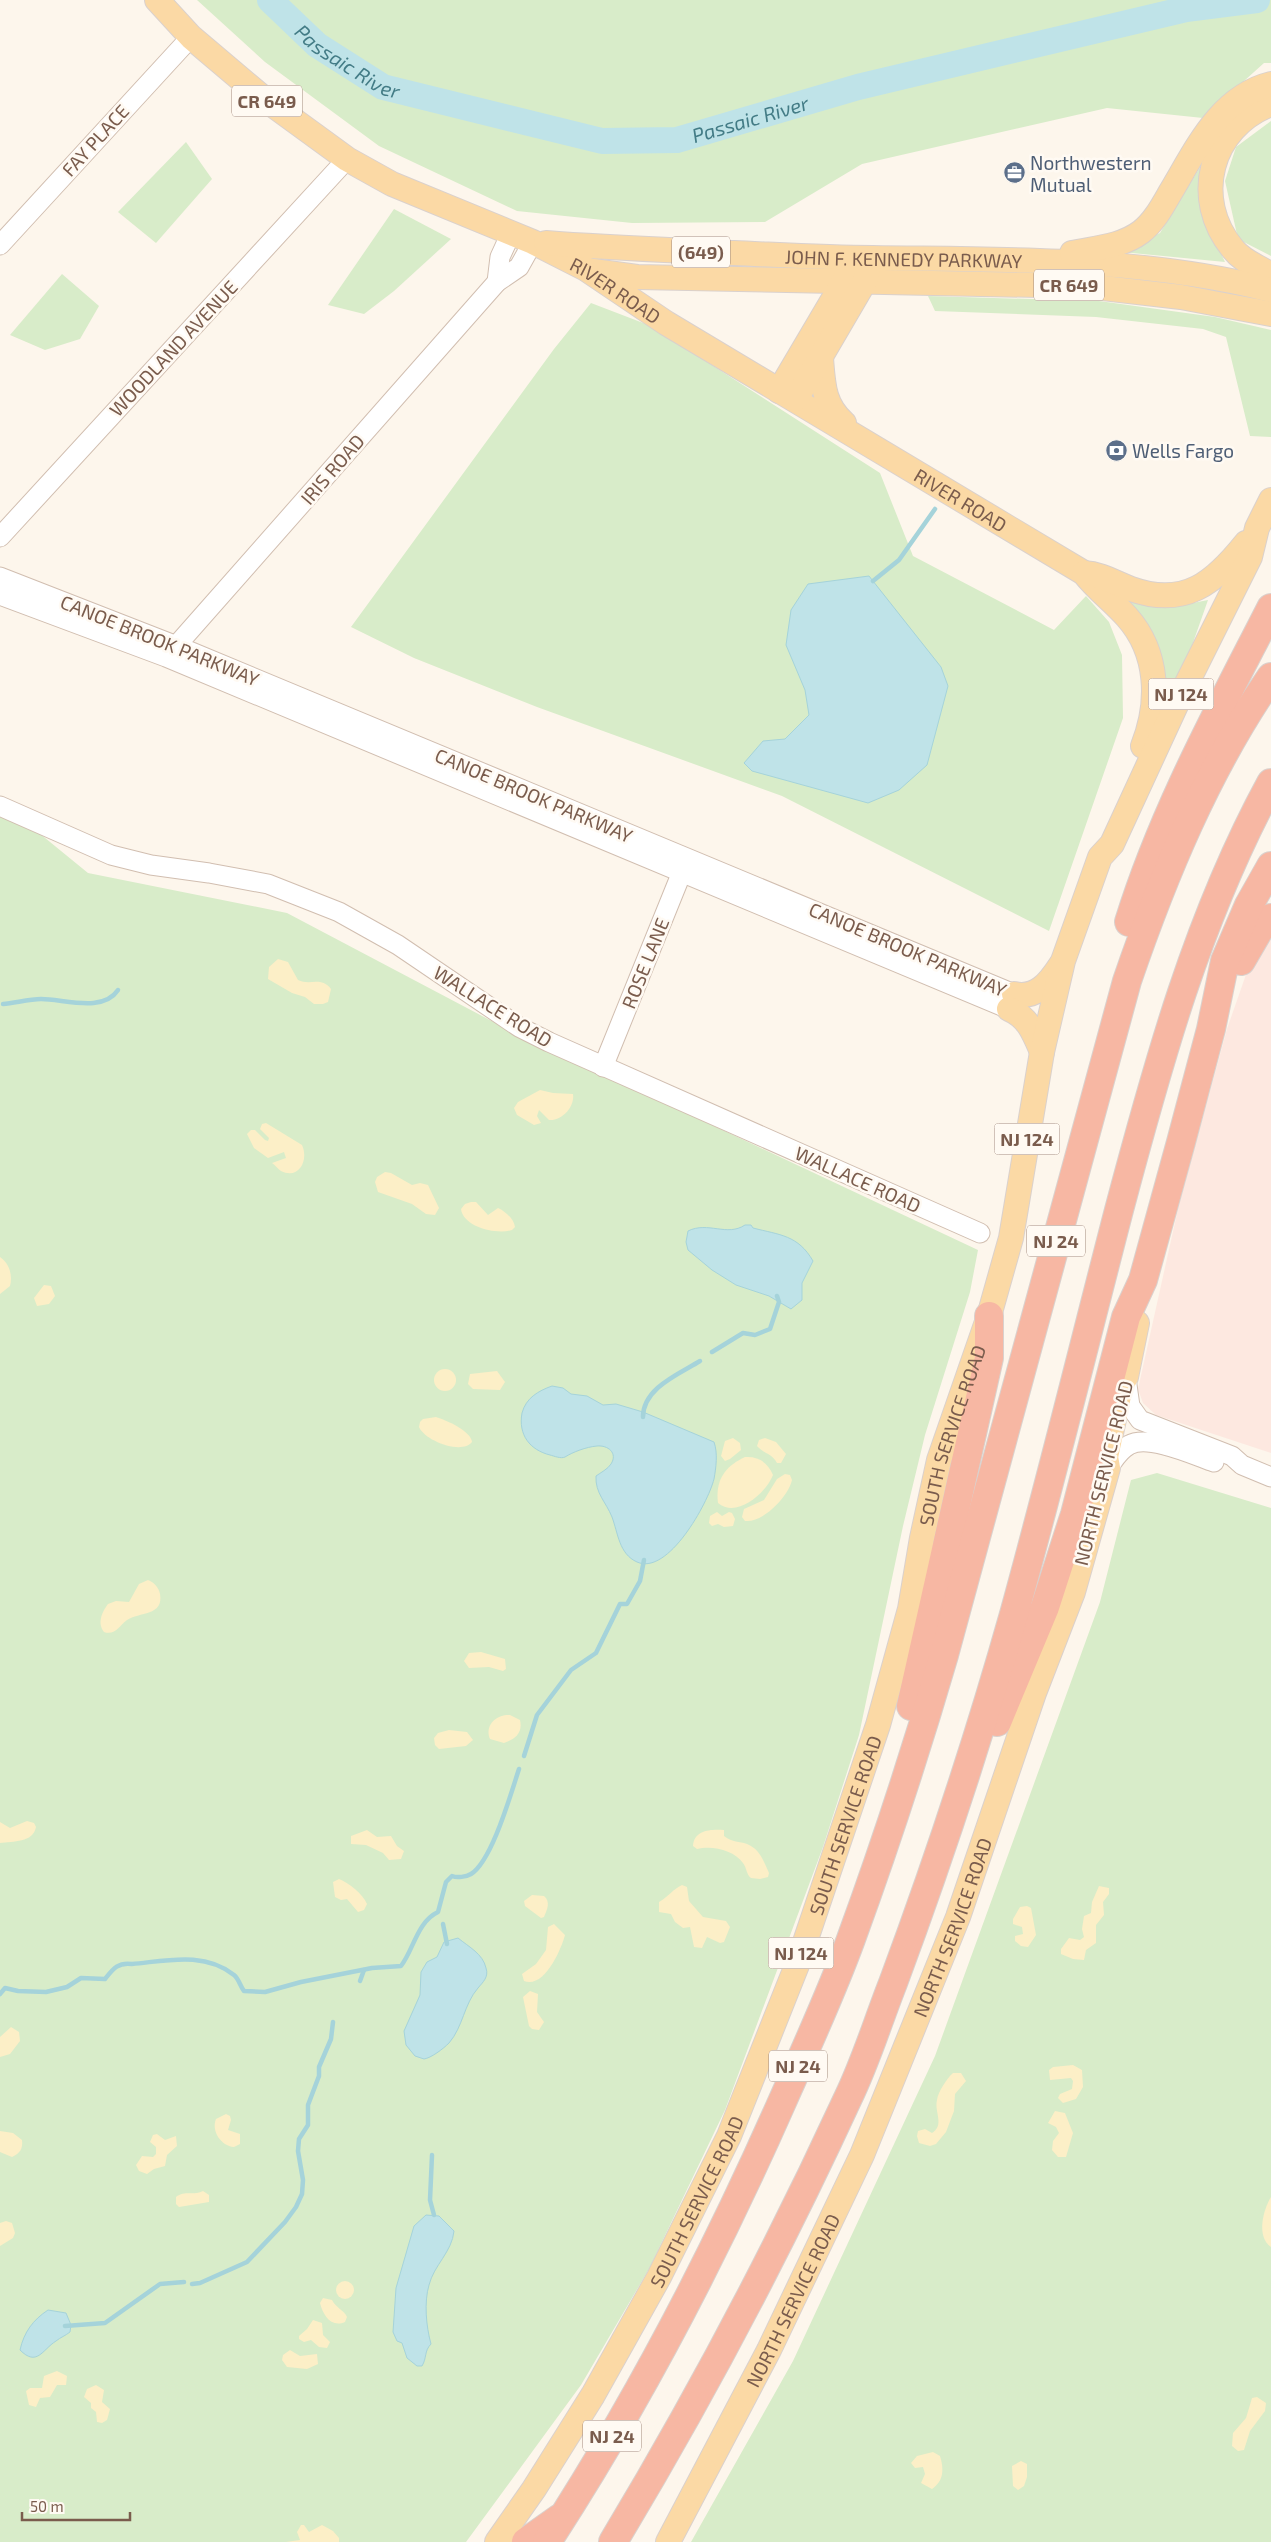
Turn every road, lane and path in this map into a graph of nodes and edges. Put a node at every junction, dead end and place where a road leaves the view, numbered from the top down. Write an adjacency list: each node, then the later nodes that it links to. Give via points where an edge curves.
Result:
1 (157, 0): 2 (main road, RIVER ROAD / CR 649)
2 (191, 36): 5 (main road, RIVER ROAD / CR 649, via 262,97); 7 (street, FAY PLACE)
3 (1271, 84): 9 (main road, via 1247,93 1220,114 1161,209 1140,232 1125,242)
4 (1271, 104): 11 (main road, via 1252,113 1234,128 1221,147 1209,185 1216,221 1226,241 1249,263)
5 (347, 159): 6 (main road, RIVER ROAD / CR 649, via 392,184); 20 (street, WOODLAND AVENUE)
6 (522, 238): 8 (main road, JOHN F. KENNEDY PARKWAY / (649), via 596,247); 10 (main road, RIVER ROAD / (649)); 25 (street, IRIS ROAD, via 500,257 497,282)
7 (0, 245)
8 (870, 258): 9 (main road, JOHN F. KENNEDY PARKWAY / CR 649); 12 (main road)
9 (1043, 260): 13 (main road, JOHN F. KENNEDY PARKWAY / CR 649, via 1145,267)
10 (586, 270): 12 (main road, JOHN F. KENNEDY PARKWAY / (649), via 637,277); 16 (main road, RIVER ROAD / (649), via 666,323)
11 (1271, 275)
12 (854, 281): 14 (main road, JOHN F. KENNEDY PARKWAY / CR 649, via 1086,286 1181,297); 15 (main road); 16 (main road)
13 (1271, 290)
14 (1271, 314)
15 (821, 358): 16 (main road); 17 (main road, via 823,386 831,408)
16 (788, 395): 17 (main road, RIVER ROAD / (649))
17 (866, 442): 21 (main road, RIVER ROAD)
18 (1271, 500): 19 (main road, NJ 124)
19 (1257, 528): 21 (main road, RIVER ROAD, via 1217,576 1179,595 1157,596 1097,574); 30 (main road, NJ 124, via 1250,557 1176,703 1112,844)
20 (0, 537)
21 (1084, 573): 30 (main road, RIVER ROAD, via 1138,630 1146,645 1154,675 1151,722 1102,840)
22 (0, 578): 25 (street, CANOE BROOK PARKWAY)
23 (0, 595): 25 (street, CANOE BROOK PARKWAY)
24 (1271, 608): 40 (highway, via 1178,792 1131,913 1112,974)
25 (172, 651): 32 (street, CANOE BROOK PARKWAY)
26 (1271, 677): 40 (highway, NJ 24, via 1190,821 1157,897 1114,1027)
27 (1271, 782): 31 (highway, NJ 24)
28 (0, 806): 39 (street, WALLACE ROAD, via 111,855 151,865 268,884 339,912 398,944 520,1027)
29 (1271, 815): 31 (highway)
30 (1100, 857): 35 (main road, NJ 124)
31 (1230, 865): 48 (highway, NJ 24, via 1200,938 1172,1020 1015,1610)
32 (684, 866): 36 (street, CANOE BROOK PARKWAY); 39 (street, ROSE LANE)
33 (1271, 866): 37 (highway, via 1249,905 1225,961)
34 (1271, 918): 37 (highway, via 1245,952)
35 (1063, 961): 36 (main road, via 1049,983); 38 (main road, NJ 124)
36 (1012, 1001): 38 (main road)
37 (1211, 1029): 42 (highway)
38 (1042, 1052): 43 (main road, NJ 124, via 1011,1238)
39 (603, 1067): 41 (street, WALLACE ROAD)
40 (1073, 1178): 49 (highway, NJ 24, via 944,1655)
41 (980, 1233)
42 (1143, 1280): 44 (main road, NORTH SERVICE ROAD); 48 (highway, via 1126,1317 1075,1514 1046,1607 1007,1700)
43 (989, 1316): 49 (highway, via 989,1358 896,1762); 52 (main road, SOUTH SERVICE ROAD / NJ 124, via 939,1460 910,1609 878,1725 799,1960 729,2136 659,2277 593,2395 534,2489)
44 (1126, 1377): 45 (street, via 1130,1406 1140,1420 1232,1456); 46 (main road, NORTH SERVICE ROAD, via 1120,1386 1106,1457)
45 (1242, 1465): 46 (street, via 1227,1466 1166,1446 1139,1441 1119,1452); 47 (street)
46 (1108, 1468): 57 (main road, NORTH SERVICE ROAD, via 1073,1592 1034,1693 958,1917 862,2155 769,2350)
47 (1271, 1477)
48 (954, 1806): 50 (highway, NJ 24, via 916,1923 850,2094)
49 (890, 1824): 51 (highway, NJ 24, via 850,1940 756,2160 691,2294)
50 (757, 2283): 55 (highway, NJ 24); 56 (highway, via 660,2494)
51 (565, 2515): 53 (highway); 54 (highway, NJ 24)
52 (496, 2542)
53 (526, 2542)
54 (548, 2542)
55 (613, 2542)
56 (634, 2542)
57 (668, 2542)

